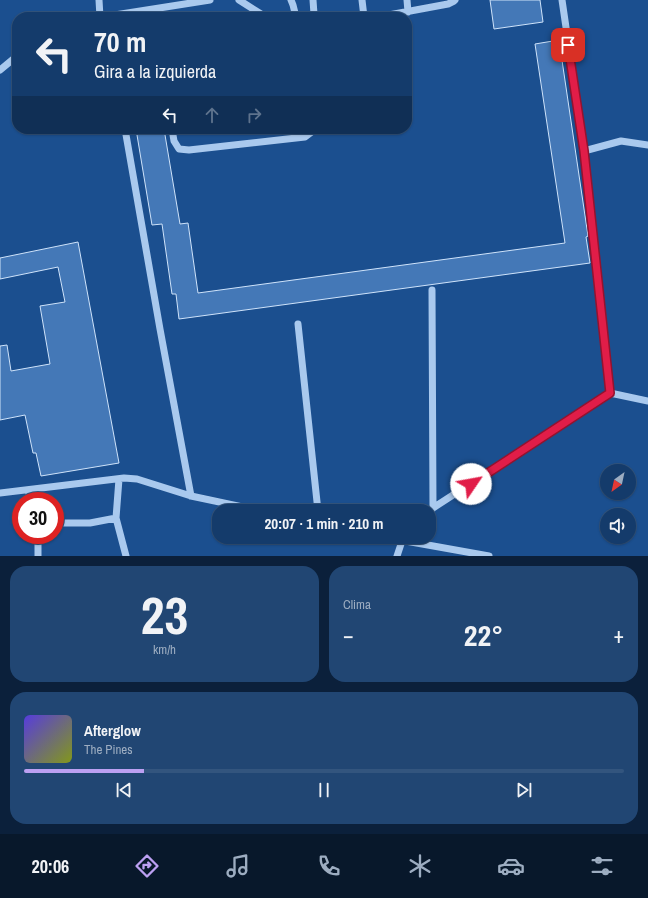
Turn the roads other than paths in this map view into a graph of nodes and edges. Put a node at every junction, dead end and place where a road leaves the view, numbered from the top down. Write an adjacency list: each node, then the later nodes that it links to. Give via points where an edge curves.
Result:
1 (99, 0): 10 (street)
2 (210, 0): 11 (street)
3 (239, 0): 12 (street)
4 (291, 0): 13 (street)
5 (313, 0): 14 (street)
6 (362, 0): 15 (street)
7 (407, 0): 16 (street)
8 (455, 0): 16 (street, via 448,4)
9 (562, 0): 24 (street)
10 (100, 12)
11 (133, 12)
12 (258, 12)
13 (295, 12)
14 (314, 12)
15 (363, 12)
16 (408, 12)
17 (0, 59): 19 (street)
18 (12, 60): 19 (street)
19 (3, 67)
20 (125, 134): 32 (street)
21 (173, 134): 22 (street, via 179,149 189,150 305,137)
22 (310, 134)
23 (648, 145): 24 (street, via 621,141)
24 (584, 151): 27 (street)
25 (432, 290): 35 (street)
26 (298, 324): 34 (street)
27 (610, 393): 28 (street); 36 (street)
28 (648, 401)
29 (119, 479): 30 (street); 32 (street, via 137,479); 37 (street)
30 (29, 490): 31 (street)
31 (0, 493)
32 (191, 496): 33 (street)
33 (229, 504)
34 (317, 504)
35 (431, 504)
36 (436, 508)
37 (116, 518): 38 (street, via 90,523); 43 (street)
38 (64, 523)
39 (38, 544): 42 (street)
40 (402, 544): 44 (street)
41 (429, 544): 45 (street)
42 (38, 556)
43 (126, 556)
44 (397, 556)
45 (489, 556)

